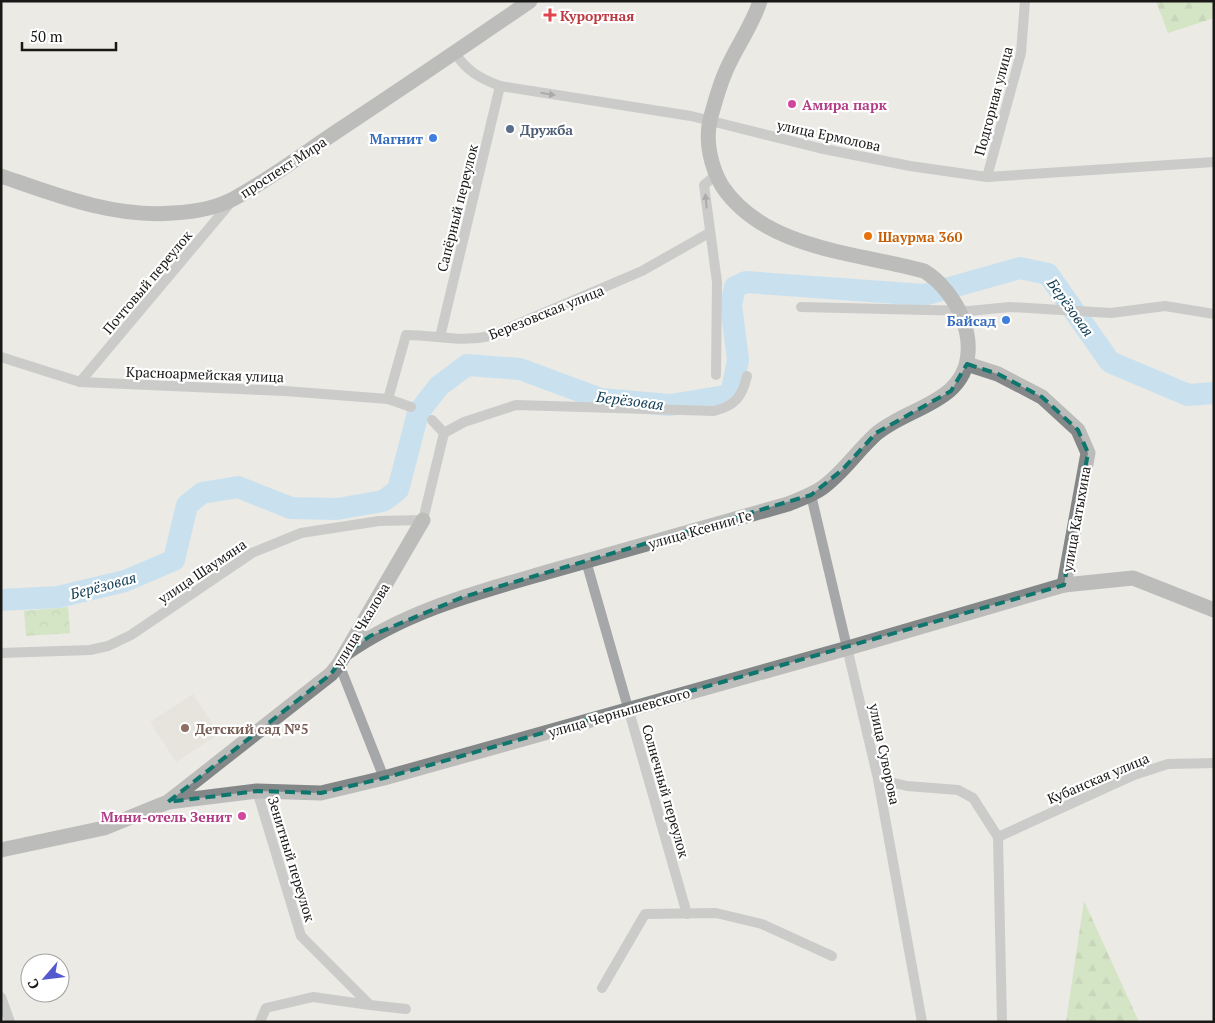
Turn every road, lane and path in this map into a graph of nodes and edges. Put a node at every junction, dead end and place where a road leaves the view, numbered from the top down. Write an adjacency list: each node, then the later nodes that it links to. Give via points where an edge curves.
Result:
1 (530, 1): 4 (street, проспект Мира)
2 (760, 1): 6 (street, via 725,73)
3 (1025, 1): 10 (street, Подгорная улица, via 1021,53)
4 (455, 53): 5 (street, улица Ермолова, via 476,77); 11 (street, проспект Мира)
5 (500, 86): 6 (street, улица Ермолова, one-way to 6, via 691,116); 16 (street, Сапёрный переулок)
6 (710, 122): 8 (street, via 710,156); 10 (street, улица Ермолова, via 819,148)
7 (1214, 162): 10 (street, улица Ермолова)
8 (716, 175): 12 (street, one-way to 8, via 704,185); 14 (street, via 750,217 773,230 811,244 924,271 937,279)
9 (1, 176): 11 (street, проспект Мира, via 74,200 150,214 194,211)
10 (987, 177)
11 (234, 199): 21 (street, Почтовый переулок)
12 (709, 233): 16 (street, Березовская улица, via 642,271 516,327 469,341); 19 (street, via 717,282)
13 (801, 307): 14 (street)
14 (957, 307): 15 (street, via 1110,313 1165,306); 18 (street, улица Ксении Ге, via 969,345)
15 (1214, 314)
16 (440, 336): 22 (street, Березовская улица, via 406,336)
17 (1, 357): 21 (street, Красноармейская улица)
18 (967, 364): 26 (street, улица Ксении Ге, via 951,391 876,434 842,470); 29 (street, улица Катыхина, via 998,374 1042,396 1078,430 1088,453)
19 (716, 375)
20 (747, 376): 25 (street, via 737,401 714,411 516,404 464,422)
21 (80, 382): 22 (street, Красноармейская улица)
22 (388, 399): 23 (street, Красноармейская улица)
23 (411, 407)
24 (432, 420): 25 (street)
25 (444, 433): 27 (street, улица Чкалова)
26 (811, 495): 28 (street, улица Ксении Ге); 31 (street, улица Суворова)
27 (423, 520): 32 (street, улица Шаумяна, via 379,521 301,533 252,553 131,636 108,646 90,650); 33 (street, улица Чкалова)
28 (586, 561): 33 (street, улица Ксении Ге, via 454,599 415,614 370,636); 34 (street, Солнечный переулок)
29 (1064, 585): 30 (street, улица Катыхина, via 1133,578); 31 (street, улица Чернышевского)
30 (1214, 610)
31 (848, 648): 34 (street, улица Чернышевского); 37 (street, улица Суворова)
32 (1, 653)
33 (342, 659): 36 (street); 39 (street, улица Чкалова, via 331,674)
34 (628, 710): 36 (street, улица Чернышевского); 42 (street, Солнечный переулок)
35 (1214, 763): 40 (street, Кубанская улица, via 1168,764 1134,775)
36 (384, 778): 38 (street, улица Чернышевского, via 322,793)
37 (878, 779): 40 (street, via 907,786 958,790 974,798); 50 (street, улица Суворова)
38 (257, 791): 39 (street, улица Чернышевского); 46 (street, Зенитный переулок, via 301,936)
39 (168, 802): 41 (street, улица Чкалова, via 104,828)
40 (998, 837): 51 (street)
41 (1, 850)
42 (687, 914): 43 (street, via 716,913 762,924); 44 (street, via 645,914)
43 (832, 956)
44 (602, 988)
45 (1, 997): 48 (street)
46 (370, 1005): 47 (street); 49 (street, via 313,997 266,1008)
47 (406, 1009)
48 (10, 1022)
49 (260, 1022)
50 (922, 1022)
51 (1002, 1022)

